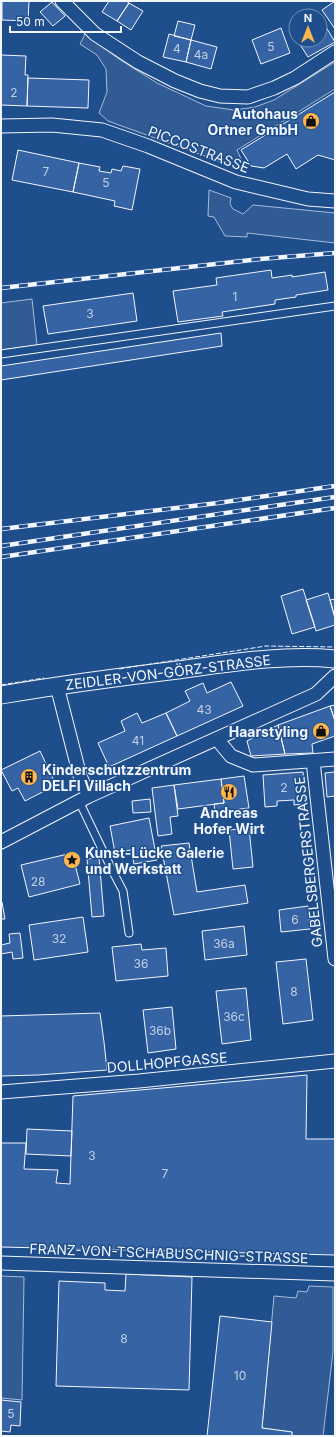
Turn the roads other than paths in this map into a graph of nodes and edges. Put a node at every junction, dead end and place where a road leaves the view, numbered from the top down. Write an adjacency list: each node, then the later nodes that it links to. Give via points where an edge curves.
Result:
1 (62, 1): 2 (street, via 94,34 138,62 175,81 220,96 248,97 274,88 295,78)
2 (335, 52)
3 (1, 126): 4 (street, PICCOSTRASSE, via 52,125 102,130 236,182 308,199)
4 (335, 201)
5 (335, 306): 6 (lane)
6 (1, 354)
7 (335, 659): 9 (street, ZEIDLER-VON-GÖRZ-STRASSE, via 264,658)
8 (335, 676): 11 (street, via 316,694)
9 (57, 686): 10 (street, ZEIDLER-VON-GÖRZ-STRASSE); 14 (street)
10 (1, 695)
11 (217, 739): 13 (street, via 231,756 253,765); 14 (street)
12 (335, 760): 13 (street)
13 (313, 761): 17 (street, GABELSBERGERSTRASSE)
14 (84, 799): 15 (street); 16 (lane, via 123,891)
15 (1, 842)
16 (129, 933)
17 (335, 959)
18 (335, 1061): 19 (street, DOLLHOPFGASSE)
19 (1, 1092)
20 (1, 1263): 21 (street, FRANZ-VON-TSCHABUSCHNIG-STRASSE)
21 (335, 1274)

